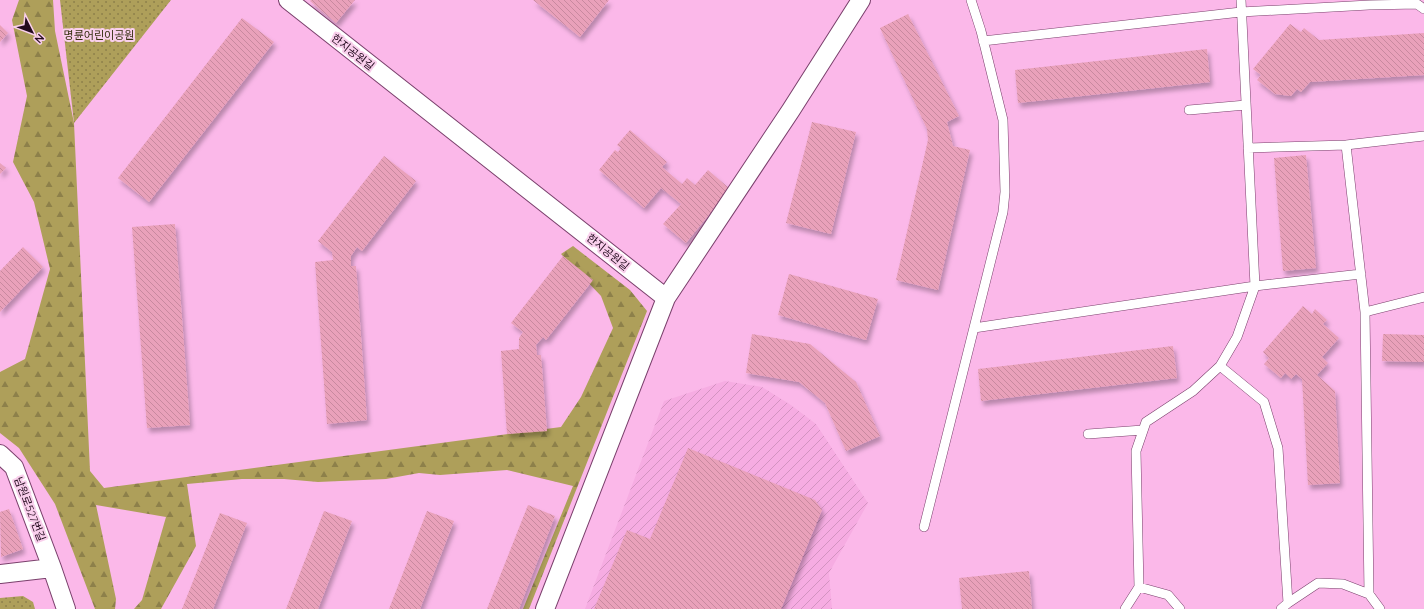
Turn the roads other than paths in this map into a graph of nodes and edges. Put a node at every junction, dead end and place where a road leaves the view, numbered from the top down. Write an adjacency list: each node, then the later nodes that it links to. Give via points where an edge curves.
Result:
1 (288, 0): 16 (street, 한지공원길)
2 (861, 0): 16 (street, via 792,110)
3 (971, 0): 7 (lane)
4 (1241, 0): 6 (lane)
5 (1424, 9): 6 (lane, via 1416,4)
6 (1242, 12): 7 (lane); 8 (lane)
7 (983, 41): 18 (lane, via 1003,120 1005,192 1003,212)
8 (1246, 105): 9 (lane); 12 (lane)
9 (1189, 110)
10 (1424, 136): 11 (lane)
11 (1346, 145): 12 (lane); 13 (lane)
12 (1248, 148): 14 (lane)
13 (1361, 274): 14 (lane); 17 (lane)
14 (1255, 286): 18 (lane); 19 (lane, via 1237,337)
15 (1424, 297): 17 (lane)
16 (666, 298): 30 (street)
17 (1365, 312): 27 (lane)
18 (974, 328): 23 (lane)
19 (1220, 366): 20 (lane, via 1193,391 1146,422); 28 (lane, via 1264,402 1278,448)
20 (1143, 430): 21 (lane); 26 (lane, via 1136,451)
21 (1088, 434)
22 (0, 454): 24 (street, 남원로527번길, via 14,467)
23 (924, 527)
24 (52, 568): 25 (street); 29 (street, 남원로527번길)
25 (0, 574)
26 (1140, 587): 31 (lane); 32 (lane, via 1168,595)
27 (1369, 594): 28 (lane, via 1343,584 1318,583); 34 (lane)
28 (1288, 603): 33 (lane)
29 (66, 609)
30 (545, 609)
31 (1125, 609)
32 (1180, 609)
33 (1281, 609)
34 (1380, 609)

